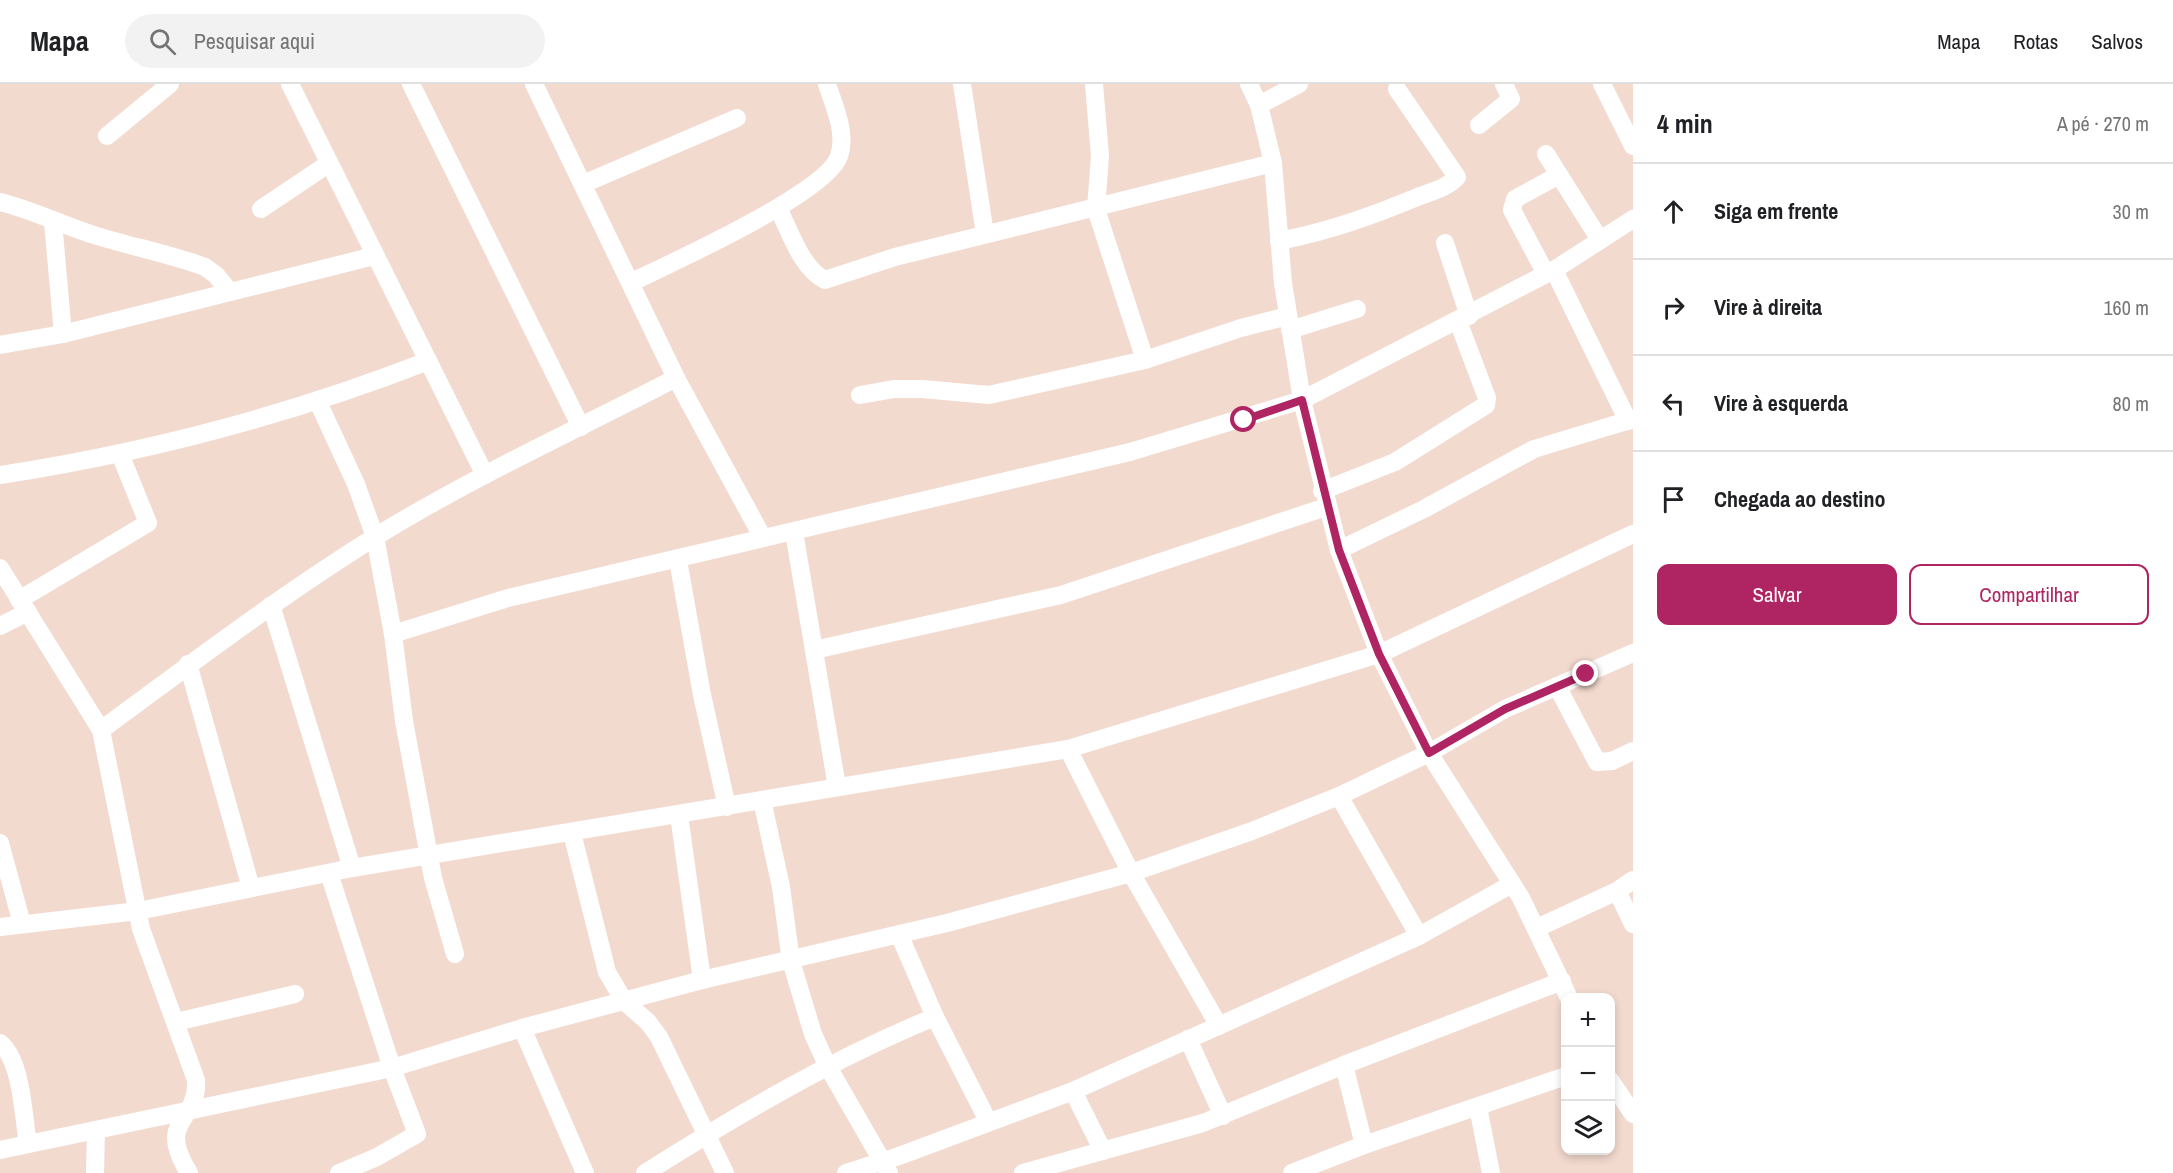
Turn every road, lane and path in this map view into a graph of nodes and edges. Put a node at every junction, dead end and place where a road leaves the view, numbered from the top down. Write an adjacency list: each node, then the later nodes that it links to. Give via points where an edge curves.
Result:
1 (170, 84): 16 (street)
2 (290, 84): 20 (street)
3 (411, 84): 49 (street)
4 (534, 84): 22 (street)
5 (827, 84): 24 (street, via 839,122 842,144 838,158 829,170)
6 (962, 84): 29 (street)
7 (1094, 84): 26 (street, via 1100,156)
8 (1249, 84): 13 (street)
9 (1299, 84): 13 (street)
10 (1504, 84): 15 (street, via 1511,99)
11 (1602, 84): 17 (street)
12 (1397, 89): 31 (street, via 1457,177 1442,188 1370,218)
13 (1259, 105): 19 (street)
14 (737, 118): 22 (street)
15 (1479, 124)
16 (107, 136)
17 (1633, 146)
18 (1546, 154): 21 (street)
19 (1273, 163): 26 (street); 31 (street)
20 (328, 164): 25 (street); 33 (street)
21 (1559, 175): 30 (street); 34 (street, via 1512,204)
22 (583, 184): 35 (street)
23 (0, 202): 28 (street, via 25,208)
24 (778, 208): 29 (street, via 814,275 825,280); 35 (street)
25 (261, 209)
26 (1096, 209): 29 (street); 42 (street)
27 (1633, 219): 30 (street)
28 (53, 222): 36 (street, via 205,267); 40 (street)
29 (985, 234)
30 (1600, 240): 34 (street)
31 (1279, 241): 39 (street)
32 (1445, 243): 38 (street)
33 (374, 256): 36 (street); 43 (street)
34 (1550, 272): 38 (street); 48 (street)
35 (632, 282): 44 (street)
36 (230, 292): 40 (street)
37 (1357, 309): 39 (street)
38 (1463, 318): 46 (street); 53 (street, via 1486,405 1395,462)
39 (1289, 323): 42 (street, via 1241,328); 46 (street)
40 (63, 334): 41 (street)
41 (0, 345)
42 (1145, 360): 45 (street, via 989,395 922,389)
43 (428, 361): 47 (street); 52 (street)
44 (676, 378): 49 (street); 57 (street)
45 (860, 395)
46 (1302, 400): 53 (street); 54 (street, via 1130,452)
47 (318, 402): 50 (street, via 225,430); 56 (street, via 356,484)
48 (1631, 420): 58 (street, via 1534,449)
49 (581, 427): 52 (street)
50 (120, 454): 51 (street); 62 (street, via 148,523)
51 (0, 475)
52 (485, 475): 56 (street)
53 (1324, 499): 58 (street); 65 (street, via 1061,594)
54 (794, 532): 57 (street); 65 (street)
55 (1633, 534): 67 (street)
56 (375, 537): 61 (street); 64 (street)
57 (763, 538): 59 (street)
58 (1339, 550): 67 (street)
59 (678, 560): 64 (street, via 508,598); 77 (street)
60 (0, 568): 62 (street)
61 (272, 605): 68 (street); 82 (street)
62 (24, 606): 63 (street); 70 (street)
63 (0, 626)
64 (393, 634): 81 (street, via 404,721)
65 (814, 650): 74 (street)
66 (1633, 653): 69 (street)
67 (1379, 654): 71 (street); 73 (street)
68 (188, 664): 70 (street); 87 (street)
69 (1557, 686): 72 (street, via 1597,762 1612,762); 73 (street, via 1505,709)
70 (101, 730): 89 (street)
71 (1068, 749): 74 (street); 84 (street)
72 (1633, 751)
73 (1429, 753): 75 (street); 86 (street)
74 (837, 787): 76 (street)
75 (1339, 796): 84 (street); 95 (street)
76 (762, 800): 77 (street); 97 (street, via 781,886)
77 (727, 807): 78 (street)
78 (679, 815): 79 (street); 98 (street)
79 (572, 833): 81 (street); 101 (street, via 607,972)
80 (0, 843): 90 (street)
81 (430, 855): 82 (street); 96 (street)
82 (352, 868): 83 (street)
83 (329, 873): 87 (street); 110 (street)
84 (1131, 873): 94 (street); 104 (street)
85 (1633, 880): 88 (street)
86 (1512, 884): 93 (street); 95 (street)
87 (251, 888): 89 (street)
88 (1617, 891): 91 (street); 93 (street)
89 (138, 911): 90 (street); 103 (street)
90 (22, 924): 92 (street)
91 (1633, 924)
92 (0, 927)
93 (1537, 928): 99 (street)
94 (899, 934): 97 (street); 102 (street)
95 (1419, 936): 104 (street)
96 (455, 954)
97 (791, 961): 98 (street); 108 (street, via 813,1034)
98 (702, 980): 101 (street)
99 (1566, 989): 109 (street)
100 (295, 994): 103 (street)
101 (624, 1001): 105 (street); 120 (street, via 654,1029)
102 (935, 1017): 108 (street); 118 (street)
103 (176, 1022): 115 (street, via 196,1080)
104 (1219, 1026): 106 (street)
105 (522, 1028): 110 (street); 129 (street)
106 (1188, 1039): 113 (street); 117 (street)
107 (0, 1043): 121 (street, via 9,1051 16,1068)
108 (827, 1065): 120 (street); 125 (street)
109 (1344, 1065): 117 (street); 122 (street)
110 (392, 1068): 115 (street); 128 (street, via 416,1136)
111 (1561, 1078): 114 (street)
112 (1615, 1086): 116 (street)
113 (1072, 1091): 118 (street); 124 (street)
114 (1478, 1107): 122 (street); 135 (street)
115 (188, 1110): 119 (street); 127 (street, via 177,1127 176,1143)
116 (1633, 1114)
117 (1223, 1116): 124 (street)
118 (988, 1121): 125 (street, via 899,1156)
119 (96, 1131): 121 (street); 126 (street)
120 (706, 1135): 130 (street); 131 (street)
121 (28, 1144): 123 (street)
122 (1364, 1145): 134 (street)
123 (0, 1150)
124 (1103, 1151): 133 (street)
125 (885, 1167): 132 (street)
126 (95, 1173)
127 (189, 1173)
128 (339, 1173)
129 (585, 1173)
130 (645, 1173)
131 (725, 1173)
132 (846, 1173)
133 (1023, 1173)
134 (1292, 1173)
135 (1491, 1173)

